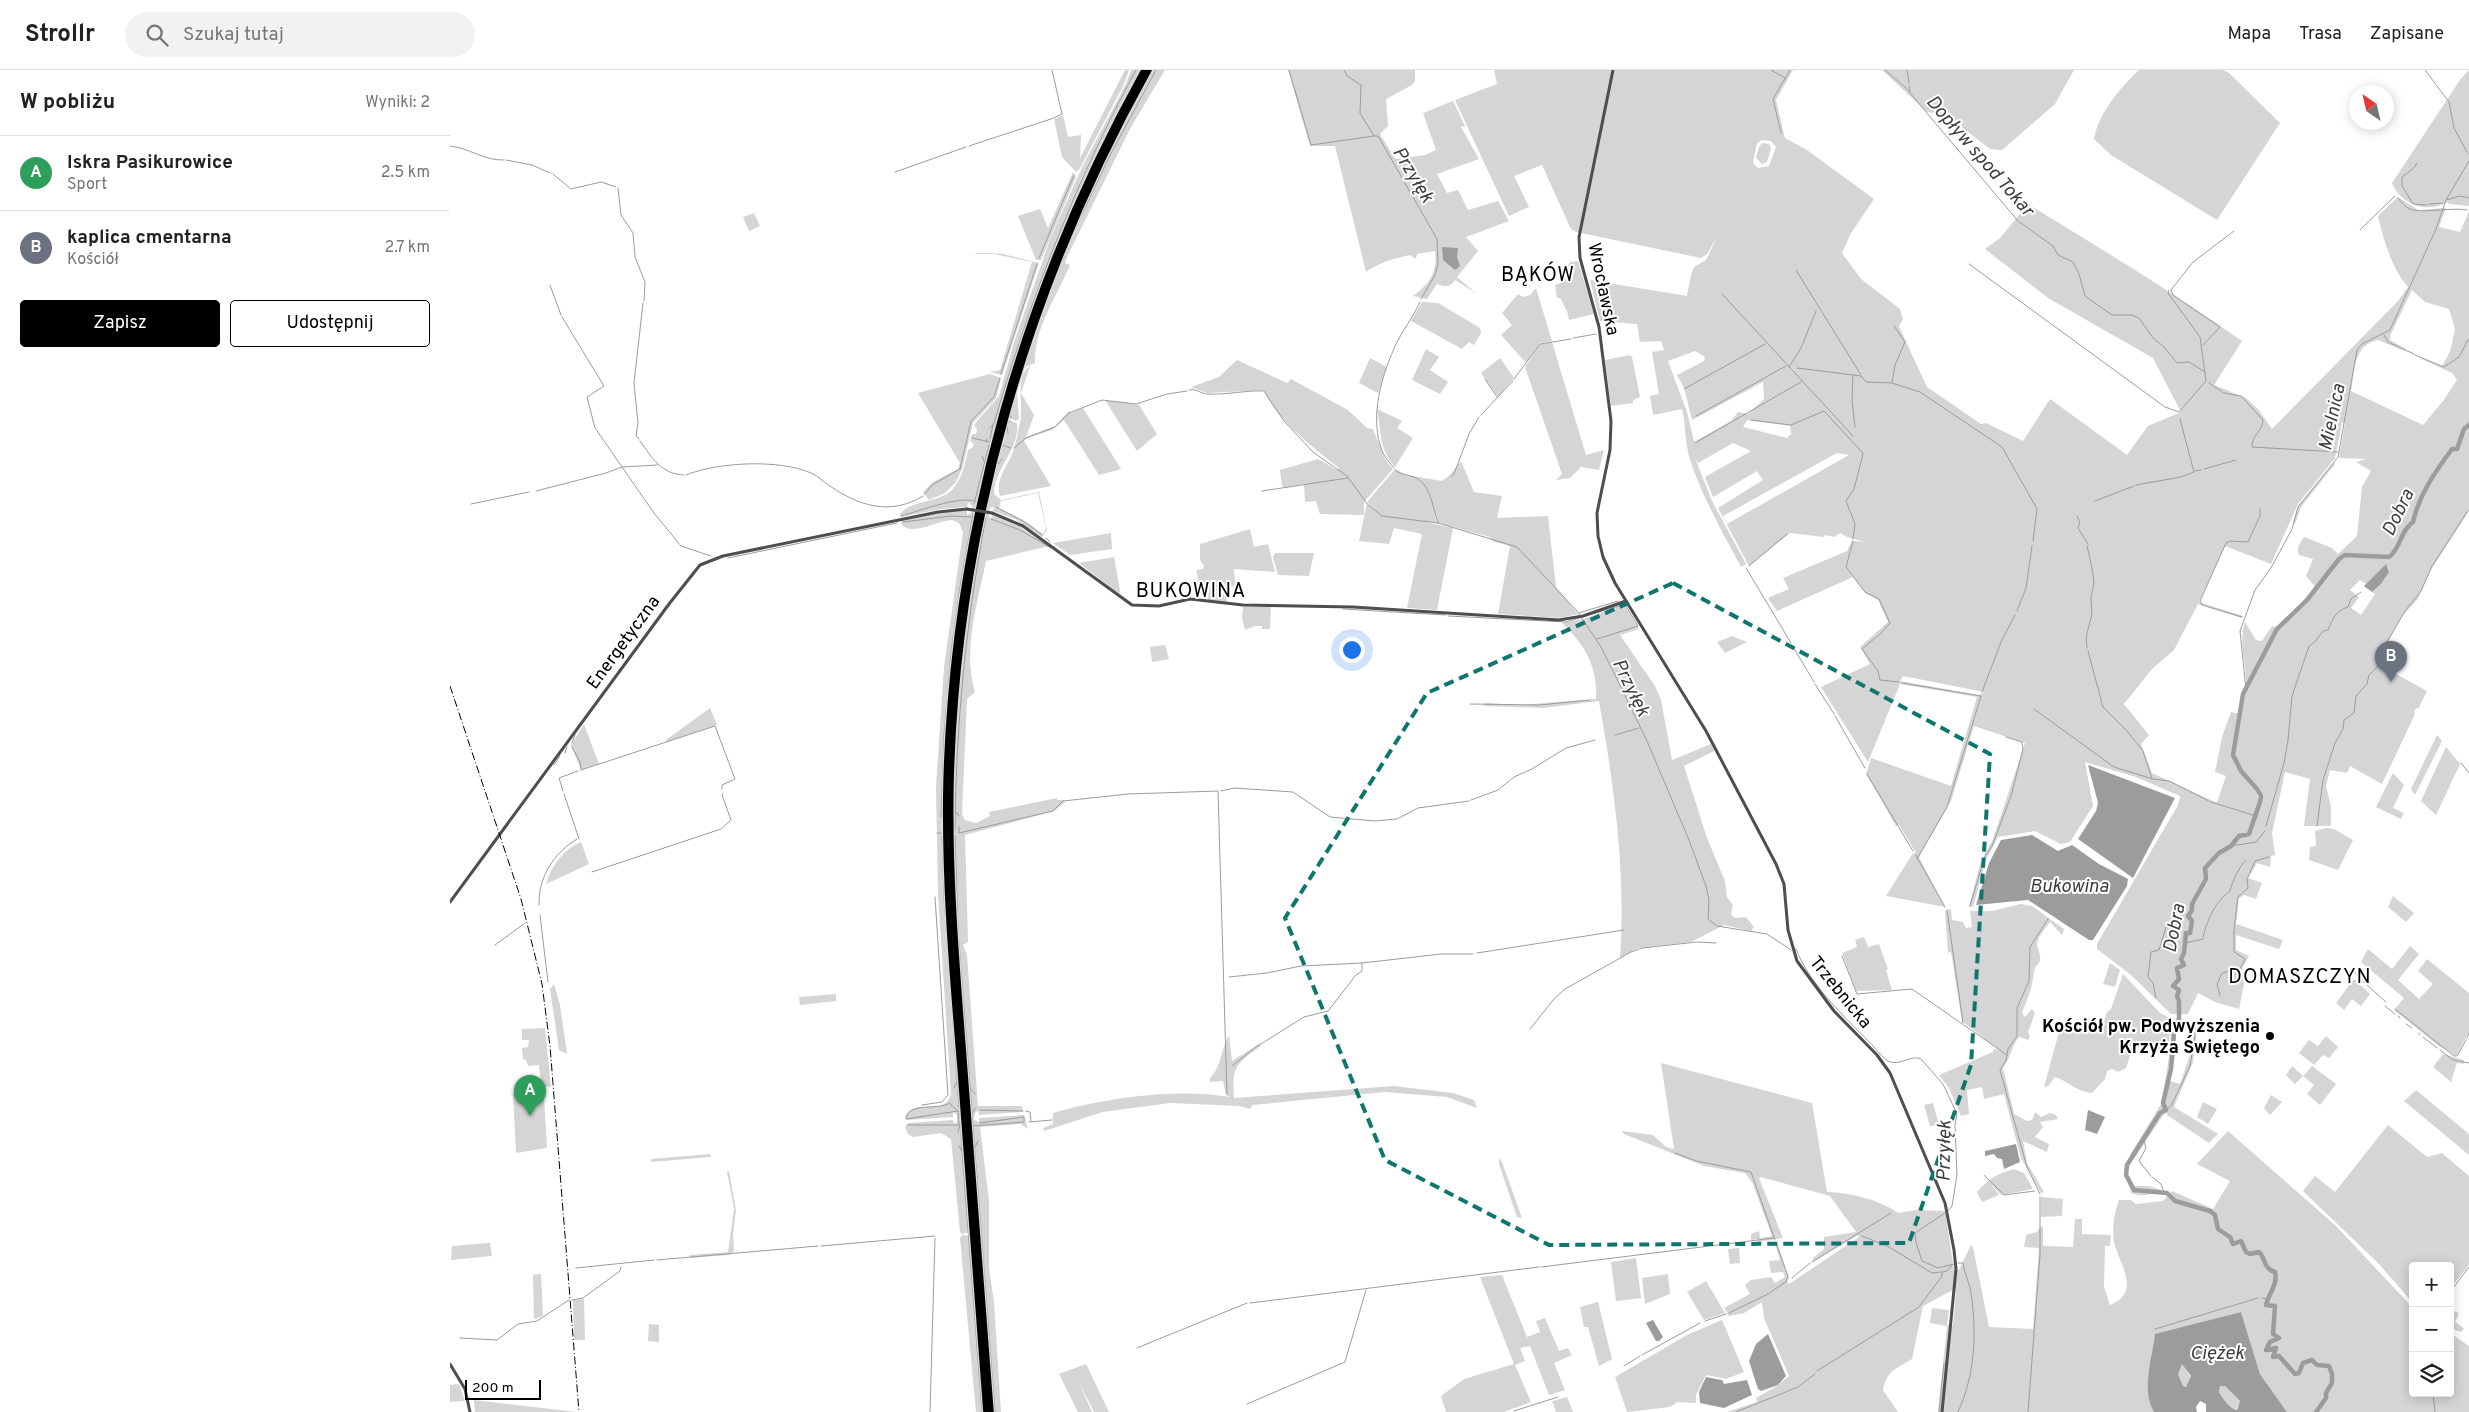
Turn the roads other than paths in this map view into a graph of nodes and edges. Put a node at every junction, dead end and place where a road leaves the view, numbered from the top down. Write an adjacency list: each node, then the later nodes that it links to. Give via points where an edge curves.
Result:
1 (1144, 70): 8 (highway, via 1080,195 1024,337 981,494 957,640 946,784 947,878)
2 (1149, 70): 9 (highway, via 1084,197 1028,340 987,488 959,657 951,783 952,887)
3 (1613, 70): 4 (street, Wrocławska, via 1579,237 1580,258 1597,316 1611,421 1609,456 1599,498 1597,528 1606,565)
4 (1626, 601): 5 (street, Energetyczna, bridge, via 1559,620 1190,600 1159,606 1132,605 1029,530 992,513 967,509 938,512 723,556 700,565 669,604); 10 (street, Trzebnicka, via 1716,749 1779,872 1785,892 1787,926 1801,967 1890,1073 1946,1209 1956,1269)
5 (450, 902)
6 (450, 1364): 7 (street, via 465,1390)
7 (470, 1412)
8 (986, 1412)
9 (991, 1412)
10 (1942, 1412)

